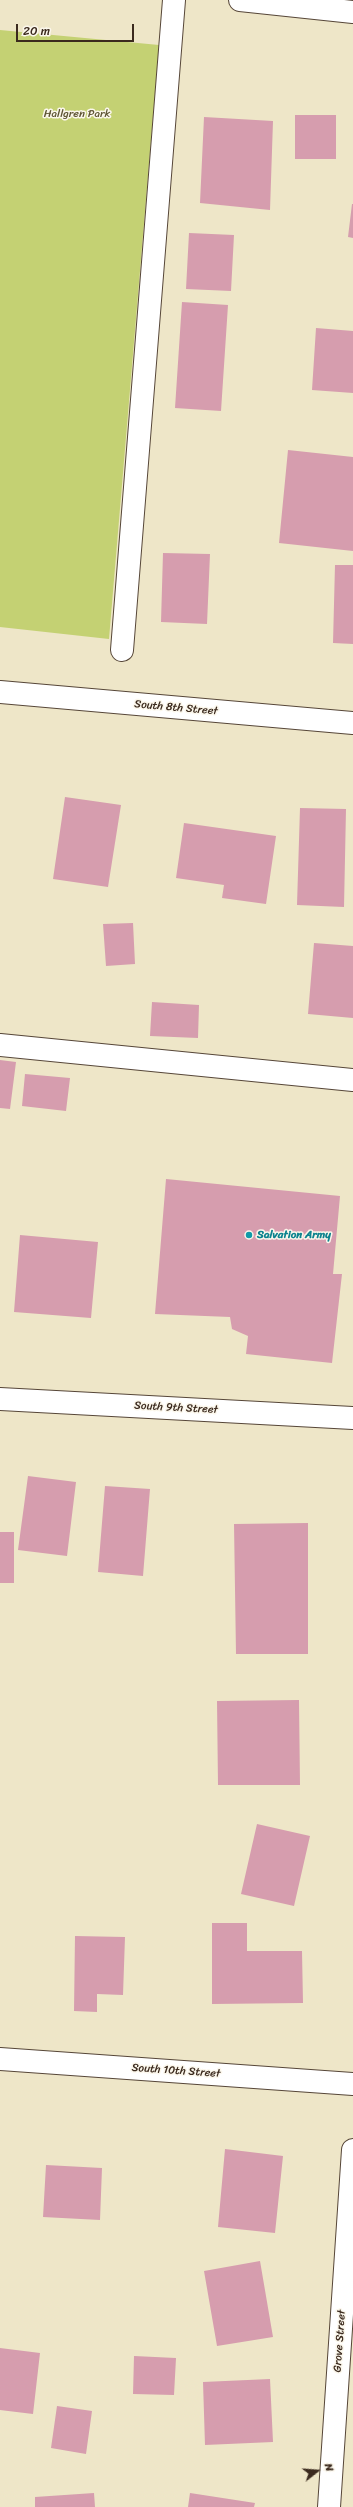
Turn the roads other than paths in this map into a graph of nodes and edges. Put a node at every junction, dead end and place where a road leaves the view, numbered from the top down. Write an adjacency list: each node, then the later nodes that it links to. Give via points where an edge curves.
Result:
1 (174, 0): 4 (street)
2 (240, 0): 3 (street)
3 (353, 12)
4 (122, 650)
5 (0, 692): 6 (street, South 8th Street)
6 (353, 723)
7 (0, 1046): 8 (street)
8 (353, 1080)
9 (0, 1399): 10 (street, South 9th Street)
10 (353, 1418)
11 (0, 2059): 12 (street, South 10th Street)
12 (353, 2084)
13 (353, 2150): 14 (street, Grove Street)
14 (328, 2507)

